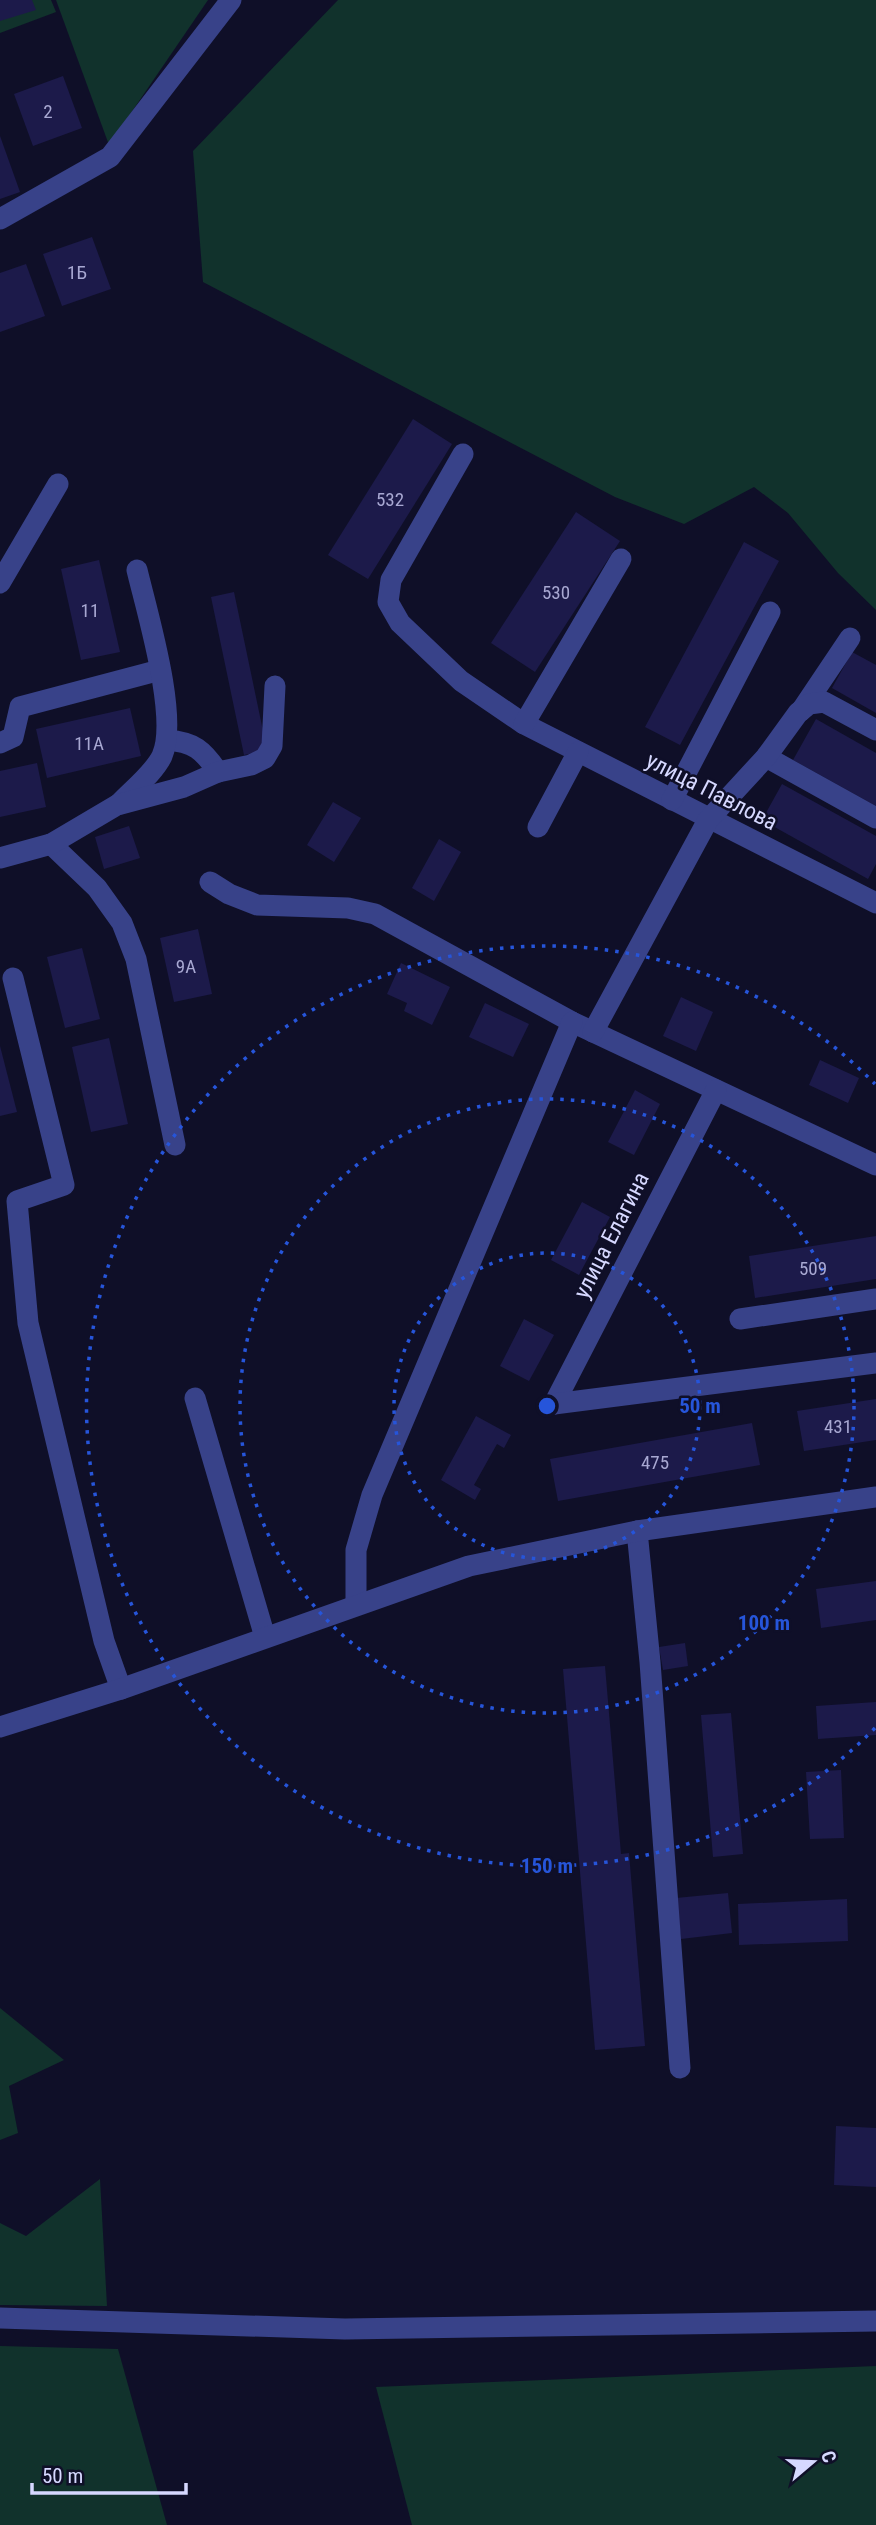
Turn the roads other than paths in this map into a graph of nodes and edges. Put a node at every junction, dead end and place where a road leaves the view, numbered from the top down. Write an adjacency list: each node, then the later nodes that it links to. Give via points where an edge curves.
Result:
1 (231, 0): 2 (street, via 110,157)
2 (0, 219)
3 (463, 454): 13 (street, улица Павлова, via 391,580 388,602 400,623 461,681)
4 (58, 484): 7 (street)
5 (621, 559): 13 (street)
6 (137, 570): 10 (street)
7 (0, 583)
8 (770, 611): 20 (street)
9 (850, 638): 12 (street)
10 (160, 670): 15 (street); 16 (street, via 20,707 13,737)
11 (275, 686): 19 (street, via 272,747 265,758)
12 (801, 711): 14 (street, via 809,704 824,702); 18 (street)
13 (524, 724): 17 (street, улица Павлова)
14 (876, 730)
15 (167, 740): 19 (street, via 203,750); 21 (street, via 161,759)
16 (0, 743)
17 (578, 752): 20 (street, улица Павлова); 24 (street)
18 (766, 757): 22 (street); 23 (street)
19 (218, 772): 21 (street, via 184,787)
20 (672, 800): 23 (street, улица Павлова)
21 (117, 805): 25 (street)
22 (876, 818)
23 (708, 820): 28 (street, улица Павлова); 31 (street)
24 (538, 827)
25 (51, 844): 26 (street); 33 (street, via 97,888 122,923 136,959)
26 (0, 858)
27 (210, 882): 30 (street, via 257,905 348,908 375,914)
28 (876, 903)
29 (13, 978): 43 (street, via 64,1185 17,1201 28,1323 104,1641)
30 (572, 1022): 31 (street); 41 (street, via 372,1495 355,1550)
31 (593, 1032): 32 (street)
32 (716, 1090): 34 (street); 37 (street, улица Елагина, via 554,1404)
33 (176, 1145)
34 (876, 1165)
35 (876, 1299): 36 (street)
36 (740, 1319)
37 (876, 1363)
38 (195, 1398): 42 (street)
39 (876, 1497): 40 (street)
40 (637, 1531): 41 (street, via 469,1566); 45 (street)
41 (356, 1605): 42 (street)
42 (265, 1637): 43 (street)
43 (121, 1689): 44 (street)
44 (0, 1727)
45 (680, 2068)
46 (0, 2318): 47 (street, via 345,2329)
47 (876, 2320)

